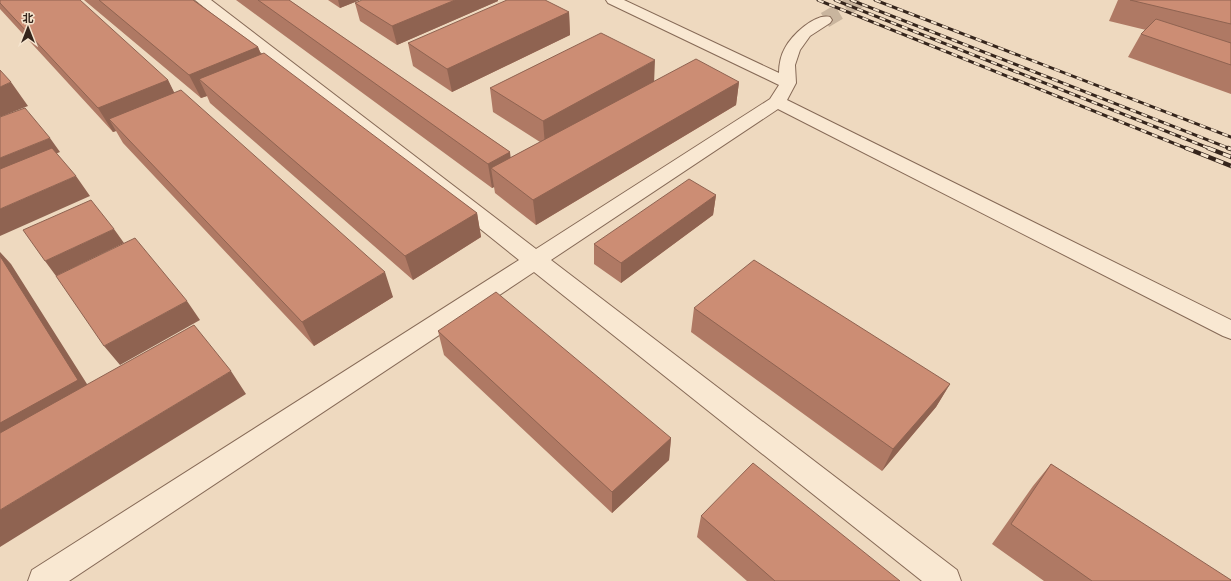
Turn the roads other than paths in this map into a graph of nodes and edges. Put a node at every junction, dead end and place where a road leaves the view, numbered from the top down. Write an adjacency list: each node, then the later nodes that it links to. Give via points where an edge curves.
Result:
1 (202, 0): 5 (street)
2 (613, 0): 4 (street)
3 (825, 20): 4 (street, via 805,33 792,49)
4 (783, 92): 5 (street); 6 (street)
5 (535, 260): 7 (street); 8 (street)
6 (1231, 330)
7 (43, 581)
8 (946, 581)

